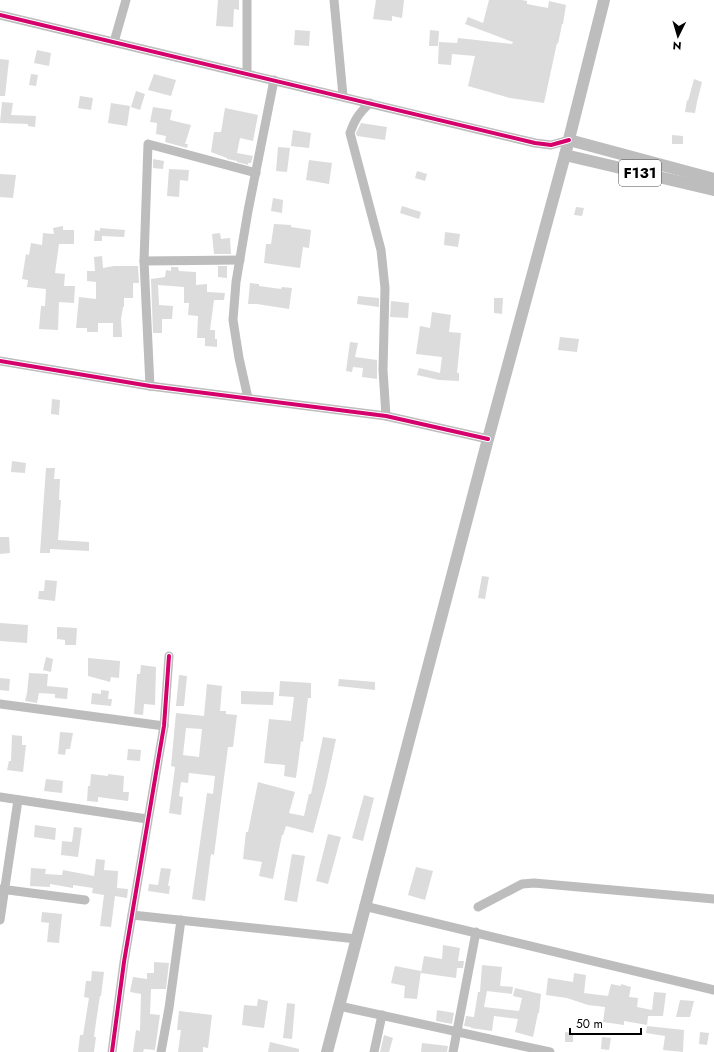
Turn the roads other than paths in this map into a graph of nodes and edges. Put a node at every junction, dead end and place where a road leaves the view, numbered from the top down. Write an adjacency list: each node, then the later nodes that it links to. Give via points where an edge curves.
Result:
1 (126, 0): 6 (street)
2 (248, 0): 7 (street)
3 (334, 0): 9 (street)
4 (604, 0): 11 (main road)
5 (0, 15): 6 (street)
6 (114, 42): 7 (street)
7 (247, 74): 8 (street)
8 (274, 80): 9 (street); 13 (street)
9 (343, 96): 10 (street)
10 (370, 103): 11 (street, via 535,143 551,145); 21 (street, via 355,119 350,133 381,250 385,288 383,370)
11 (569, 140): 12 (main road); 14 (main road, F131)
12 (565, 155): 15 (main road, F131); 22 (main road)
13 (256, 173): 16 (street); 17 (street, via 148,144)
14 (714, 179)
15 (714, 190)
16 (240, 260): 17 (street); 20 (street, via 233,320)
17 (144, 261): 19 (street)
18 (0, 361): 19 (street)
19 (150, 386): 20 (street)
20 (248, 398): 21 (street)
21 (386, 416): 22 (street)
22 (488, 439): 32 (main road)
23 (169, 656): 25 (street)
24 (0, 704): 25 (street)
25 (164, 726): 28 (street)
26 (0, 797): 27 (street)
27 (18, 800): 28 (street); 29 (street)
28 (147, 819): 34 (street)
29 (2, 889): 31 (street); 35 (street)
30 (714, 899): 33 (street, via 534,883 522,884)
31 (86, 900)
32 (364, 906): 37 (street); 38 (main road)
33 (478, 907)
34 (132, 915): 36 (street); 43 (street)
35 (0, 920)
36 (181, 920): 38 (street); 44 (street)
37 (476, 932): 39 (street); 42 (street)
38 (357, 939): 40 (main road)
39 (714, 990)
40 (339, 1006): 41 (street); 45 (main road)
41 (382, 1015): 42 (street); 46 (street)
42 (457, 1032): 47 (street); 48 (street)
43 (112, 1052)
44 (161, 1052)
45 (327, 1052)
46 (374, 1052)
47 (453, 1052)
48 (550, 1052)

